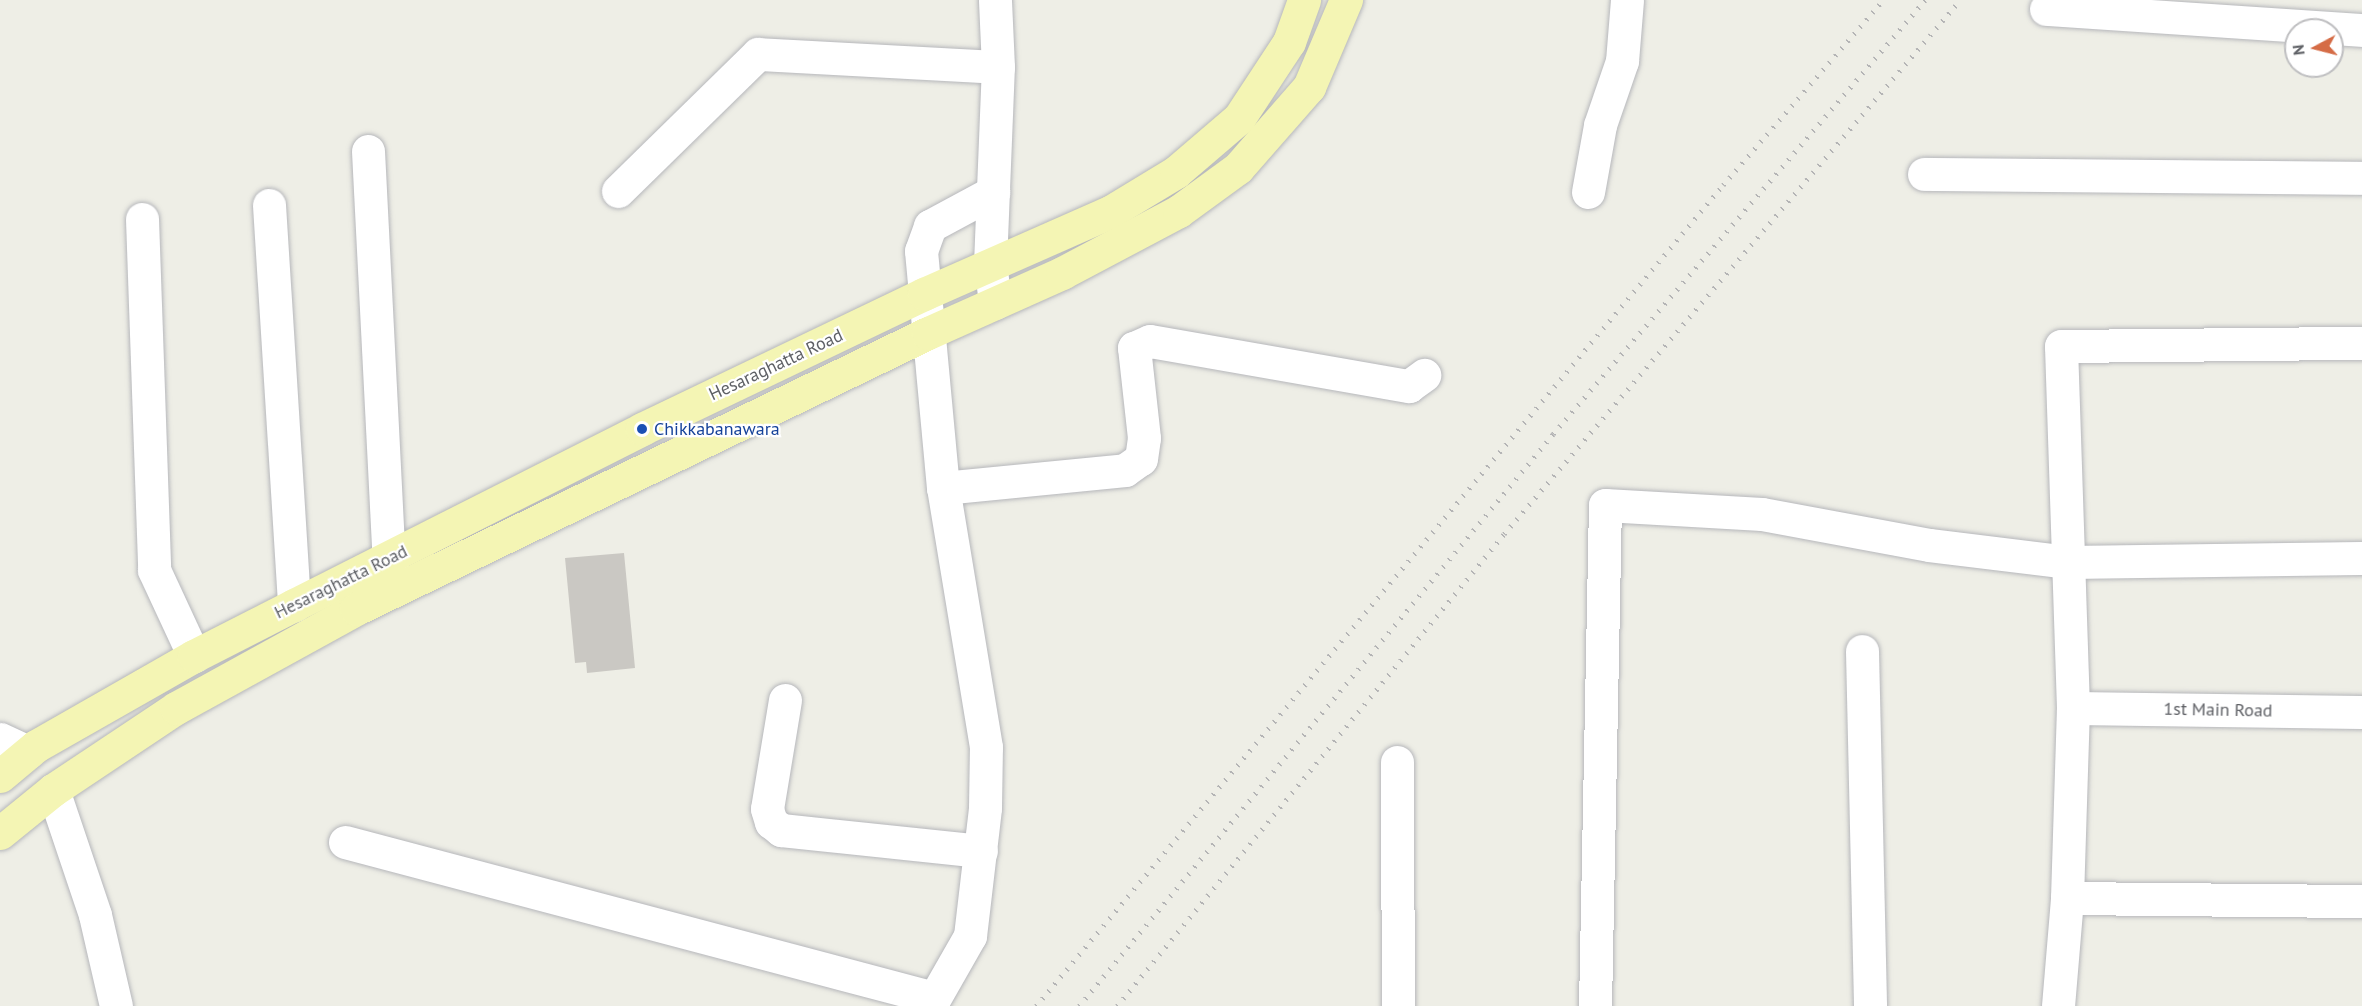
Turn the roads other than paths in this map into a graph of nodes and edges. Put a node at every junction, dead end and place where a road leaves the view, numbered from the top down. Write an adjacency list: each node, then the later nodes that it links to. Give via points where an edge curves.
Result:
1 (995, 0): 7 (street)
2 (1304, 0): 16 (main road, Hesaraghatta Road, via 1289,42 1239,118 1185,164 1110,212)
3 (1346, 0): 18 (main road, via 1309,87 1238,168 1179,211 1062,273)
4 (1627, 0): 13 (street, via 1622,61 1600,125)
5 (2046, 9): 6 (street)
6 (2362, 30)
7 (998, 67): 11 (street, via 758,54); 12 (street)
8 (369, 151): 25 (street)
9 (1924, 174): 10 (street)
10 (2362, 178)
11 (618, 191)
12 (993, 192): 16 (street); 17 (street, via 930,226 921,251)
13 (1588, 192)
14 (269, 205): 26 (street)
15 (142, 219): 28 (street, via 154,570)
16 (990, 264): 17 (main road, Hesaraghatta Road); 18 (street)
17 (924, 294): 19 (street); 25 (main road, Hesaraghatta Road, via 642,429)
18 (995, 303): 19 (main road)
19 (928, 333): 22 (street); 25 (main road)
20 (2362, 344): 24 (street, via 2061,346)
21 (1424, 375): 22 (street, via 1409,386 1150,341 1134,348 1144,438 1141,459 1125,470)
22 (943, 488): 38 (street, via 986,747)
23 (2362, 558): 24 (street)
24 (2067, 562): 30 (street); 44 (street, via 1929,545 1762,514 1605,505)
25 (394, 574): 26 (main road, Hesaraghatta Road); 35 (main road, via 176,708)
26 (294, 605): 28 (main road, Hesaraghatta Road)
27 (1862, 651): 45 (street)
28 (194, 656): 32 (main road, Hesaraghatta Road)
29 (784, 700): 38 (street, via 767,809 771,822 781,830)
30 (2073, 708): 31 (street, 1st Main Road); 39 (street)
31 (2362, 712)
32 (14, 746): 34 (main road, Hesaraghatta Road)
33 (1397, 762): 43 (street)
34 (0, 776)
35 (53, 790): 36 (main road); 42 (street, via 95,915)
36 (0, 833)
37 (345, 842): 41 (street)
38 (981, 851): 41 (street, via 970,936)
39 (2067, 898): 40 (street); 46 (street)
40 (2362, 901)
41 (932, 1002)
42 (117, 1006)
43 (1398, 1006)
44 (1595, 1006)
45 (1870, 1006)
46 (2058, 1006)

